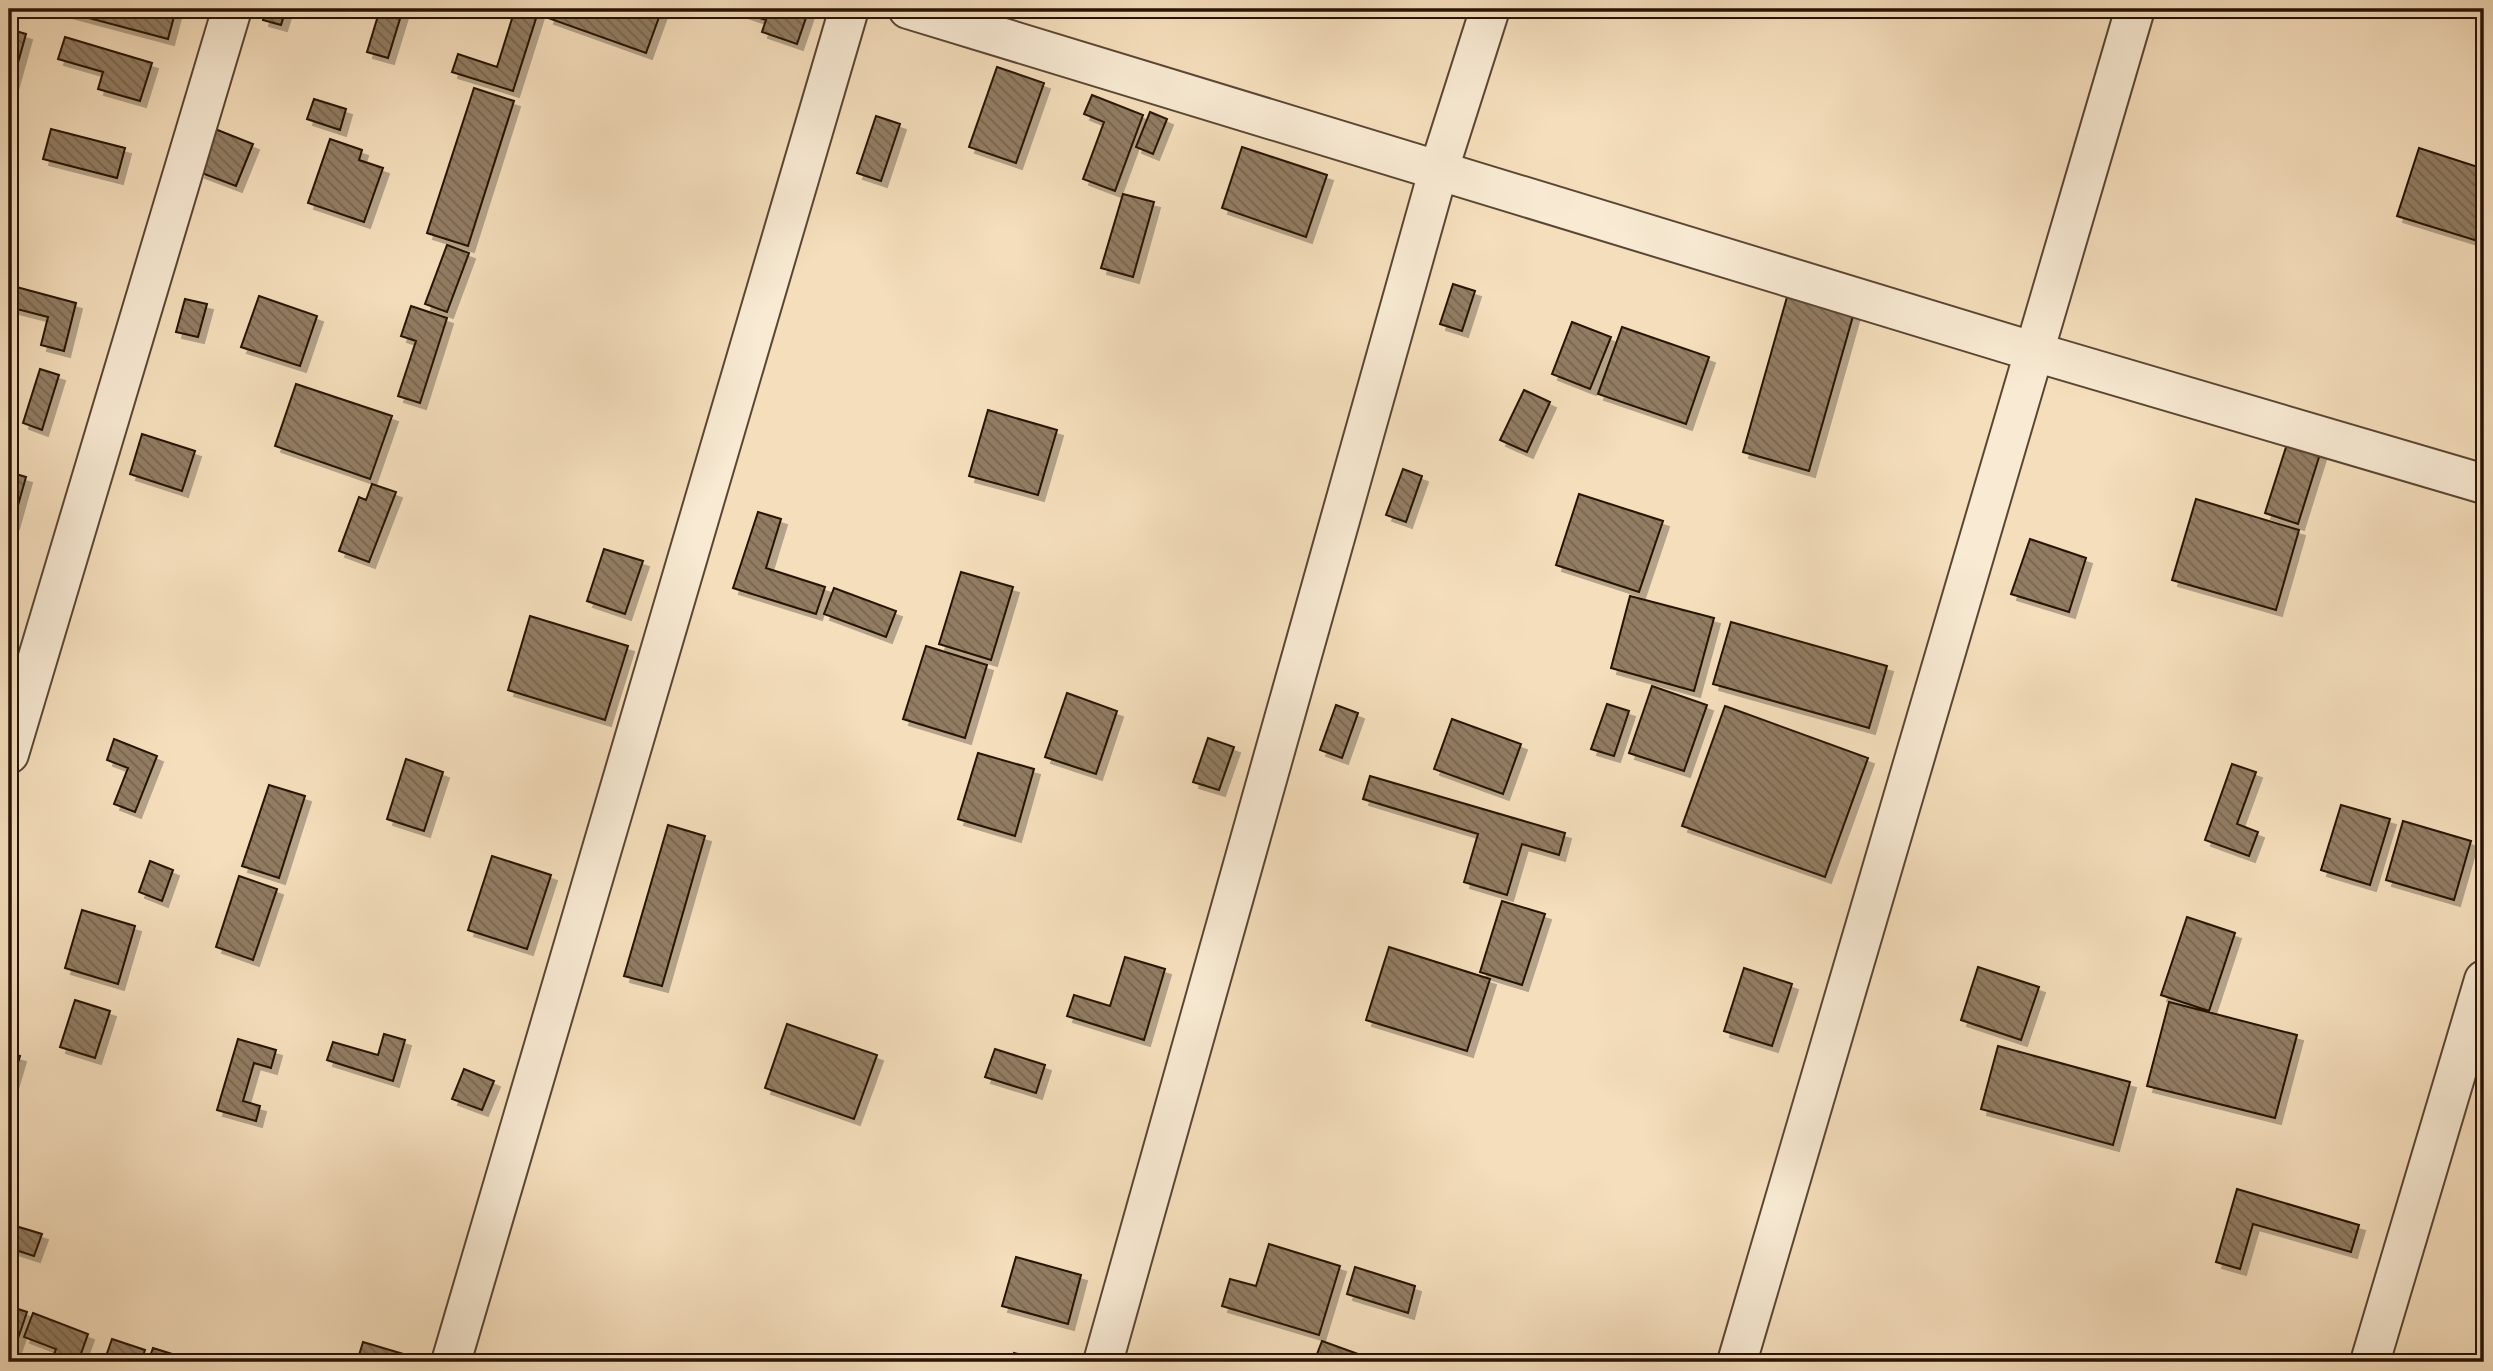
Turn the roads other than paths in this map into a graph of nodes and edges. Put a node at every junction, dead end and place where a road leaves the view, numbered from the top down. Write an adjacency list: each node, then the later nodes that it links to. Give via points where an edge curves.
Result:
1 (232, 9): 9 (street)
2 (849, 9): 11 (street)
3 (908, 9): 6 (street)
4 (1490, 9): 6 (street)
5 (2136, 9): 7 (street)
6 (1438, 172): 7 (street); 12 (street)
7 (2035, 352): 8 (street); 13 (street)
8 (2484, 484)
9 (9, 754)
10 (2484, 980): 14 (street)
11 (451, 1362)
12 (1103, 1362)
13 (1737, 1362)
14 (2370, 1362)

